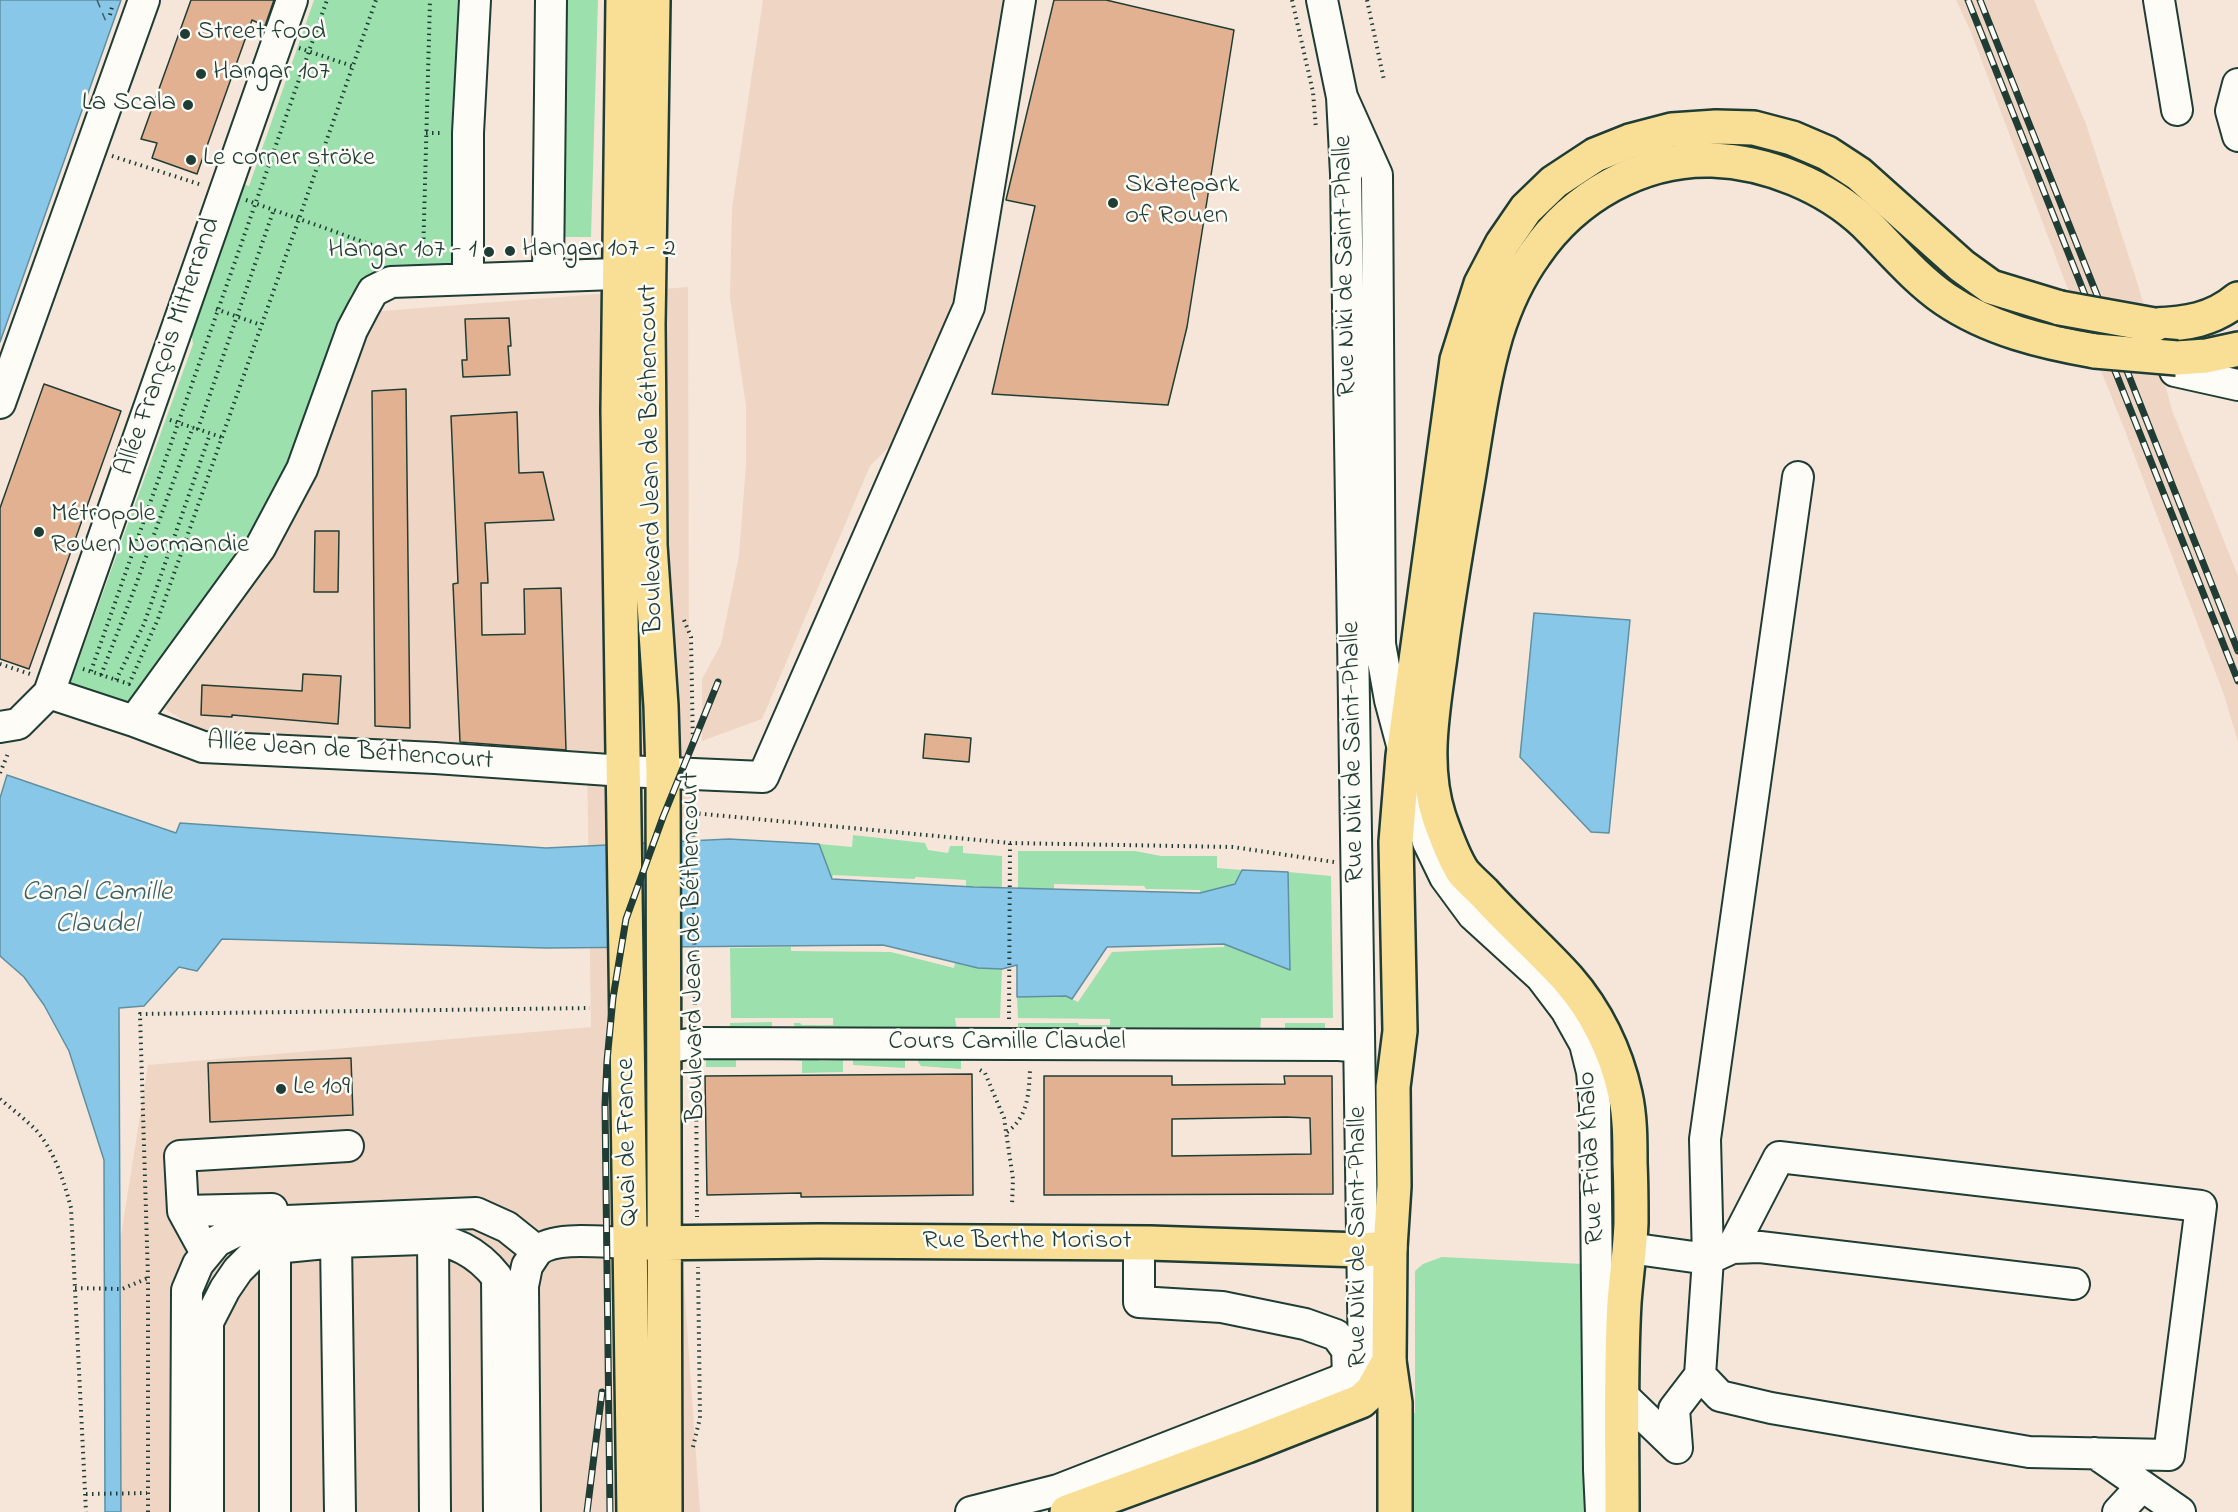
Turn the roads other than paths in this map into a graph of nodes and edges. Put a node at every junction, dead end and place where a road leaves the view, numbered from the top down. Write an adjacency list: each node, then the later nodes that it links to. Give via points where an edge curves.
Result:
1 (144, 0): 21 (street, via 103,83 91,149)
2 (292, 0): 23 (street, Allée François Mitterrand)
3 (475, 0): 16 (street, via 468,133)
4 (551, 0): 15 (street)
5 (623, 0): 14 (main road, Boulevard Jean de Béthencourt)
6 (653, 0): 14 (main road, Boulevard Jean de Béthencourt)
7 (1020, 0): 28 (street, Allée Jean de Béthencourt, via 969,307 763,777)
8 (1322, 0): 11 (street, Rue Niki de Saint-Phalle)
9 (2159, 0): 12 (street)
10 (2238, 84): 13 (street, via 2231,111)
11 (1342, 97): 26 (street, Rue Niki de Saint-Phalle, via 1377,175 1380,644); 41 (street, Rue Niki de Saint-Phalle)
12 (2177, 110)
13 (2238, 136)
14 (634, 274): 15 (street); 27 (main road, Boulevard Jean de Béthencourt, via 618,410); 28 (main road, Boulevard Jean de Béthencourt, via 661,706)
15 (548, 275): 16 (street)
16 (468, 278): 24 (street, via 419,269 373,291 352,330 302,469 260,548)
17 (2238, 299): 26 (main road, Rue Niki de Saint-Phalle, bridge, via 2207,318 2154,325 2060,308 1991,287 1843,163 1792,138 1754,128 1716,126 1662,133 1595,156 1554,182 1526,209 1481,284 1458,360)
18 (2238, 349): 19 (main road, Rue Frida Khalo)
19 (2176, 364): 20 (street); 40 (main road, Rue Frida Khalo, bridge, via 2075,347 1981,320 1915,275 1861,219 1825,194 1800,181 1734,162 1679,162 1646,169 1613,183 1559,225 1519,278 1507,302 1487,369 1452,572 1434,705 1430,759 1433,795 1462,870 1569,980 1594,1016 1614,1057 1626,1095 1630,1133)
20 (2238, 385)
21 (0, 403)
22 (1798, 477): 44 (street, via 1705,1139)
23 (49, 693): 24 (street, Allée Jean de Béthencourt); 25 (street, via 18,724)
24 (134, 721): 27 (street, Allée Jean de Béthencourt, via 203,747)
25 (0, 727)
26 (1404, 756): 41 (main road, Rue Niki de Saint-Phalle, via 1396,842 1400,1031 1393,1087 1394,1186); 64 (street, Rue Frida Khalo, via 1428,843 1445,877 1473,915 1541,977 1585,1044 1595,1104)
27 (624, 771): 28 (street, Allée Jean de Béthencourt); 36 (main road, Quai de France)
28 (677, 773): 30 (main road, Quai de France)
29 (1350, 1046): 30 (street, Cours Camille Claudel, via 695,1043)
30 (663, 1048): 38 (main road, Quai de France)
31 (348, 1146): 32 (street, via 180,1156)
32 (183, 1211): 33 (street, via 474,1203 483,1204); 43 (street)
33 (492, 1219): 42 (street); 43 (street, via 476,1213 262,1222 226,1235)
34 (433, 1239): 35 (street); 56 (street); 57 (street, via 474,1253 497,1277)
35 (336, 1242): 39 (street); 55 (street)
36 (631, 1243): 38 (main road, Rue Berthe Morisot); 42 (street, via 556,1242); 59 (main road, Quai de France)
37 (1139, 1243): 38 (main road, Rue Berthe Morisot); 41 (main road, Rue Berthe Morisot); 61 (street, via 1139,1302 1222,1307 1305,1324 1336,1335 1347,1350 1348,1374 1058,1490)
38 (665, 1244): 60 (main road, Quai de France)
39 (275, 1248): 53 (street, via 254,1254 238,1270 208,1322); 54 (street)
40 (1629, 1248): 44 (street); 48 (main road, Rue Frida Khalo)
41 (1375, 1249): 46 (main road, Rue Niki de Saint-Phalle); 49 (street, Rue Niki de Saint-Phalle, via 1364,1364)
42 (537, 1251): 58 (street, via 527,1266 523,1286)
43 (206, 1253): 52 (street, via 192,1275 185,1304)
44 (1720, 1253): 45 (street, via 1760,1247); 47 (street); 50 (street, via 1779,1157 2201,1206 2169,1455)
45 (2074, 1284)
46 (1389, 1361): 49 (main road, via 1372,1391); 63 (main road, Rue Niki de Saint-Phalle, via 1395,1402)
47 (1700, 1375): 48 (street, via 1674,1409 1677,1448); 50 (street, via 1720,1396 1771,1408 2029,1452)
48 (1622, 1395): 65 (main road, Rue Frida Khalo)
49 (1353, 1404): 62 (main road)
50 (2095, 1453): 51 (street)
51 (2142, 1486): 66 (street); 67 (street)
52 (186, 1512)
53 (208, 1512)
54 (275, 1512)
55 (340, 1512)
56 (435, 1512)
57 (499, 1512)
58 (525, 1512)
59 (634, 1512)
60 (665, 1512)
61 (971, 1512)
62 (1067, 1512)
63 (1395, 1512)
64 (1601, 1512)
65 (1622, 1512)
66 (2118, 1512)
67 (2180, 1512)

